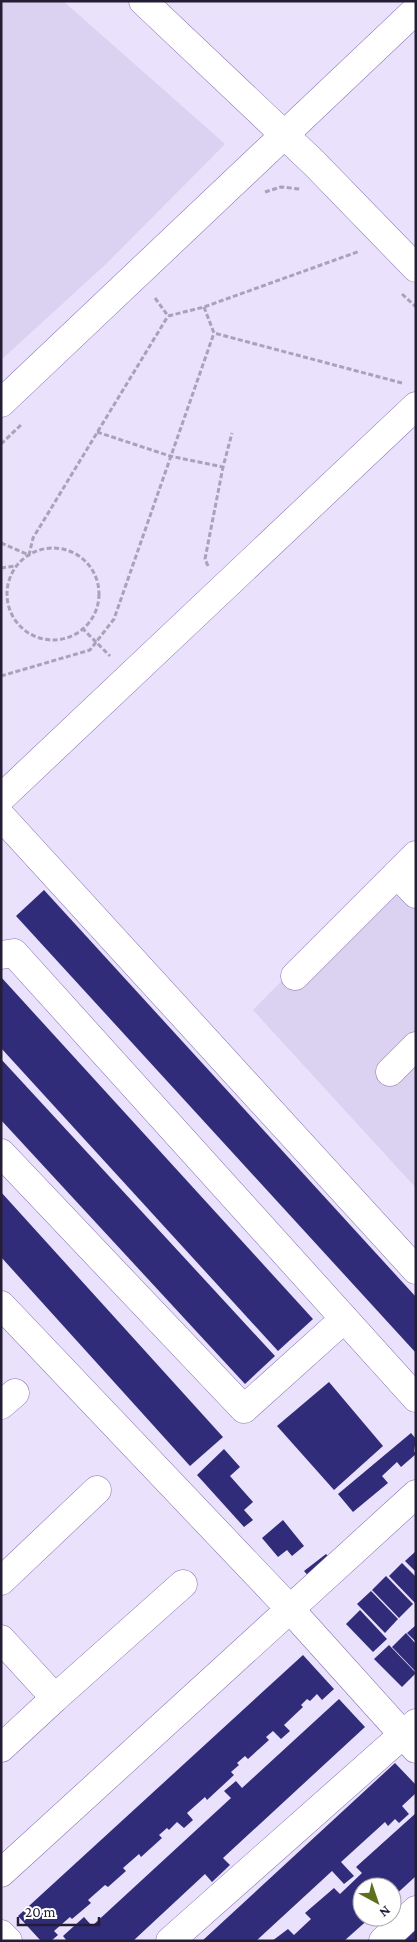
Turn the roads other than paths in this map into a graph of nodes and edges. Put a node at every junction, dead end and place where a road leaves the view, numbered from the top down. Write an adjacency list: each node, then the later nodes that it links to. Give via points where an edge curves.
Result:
1 (143, 1): 3 (street)
2 (416, 10): 3 (street)
3 (284, 135): 4 (street); 6 (street)
4 (416, 268)
5 (413, 396): 7 (street)
6 (1, 402)
7 (1, 798)
8 (1, 816): 16 (street)
9 (406, 864): 10 (street); 12 (street)
10 (416, 894)
11 (1, 955): 18 (street, via 14,953)
12 (295, 976)
13 (416, 1046): 14 (street)
14 (390, 1072)
15 (1, 1153): 18 (street, via 244,1410)
16 (416, 1270)
17 (1, 1306): 24 (street)
18 (344, 1319): 19 (street)
19 (416, 1398)
20 (97, 1490): 22 (street)
21 (416, 1494): 24 (street)
22 (1, 1581)
23 (183, 1584): 26 (street)
24 (289, 1608): 27 (street); 29 (street)
25 (1, 1639): 26 (street)
26 (56, 1698): 28 (street)
27 (411, 1735): 33 (street)
28 (1, 1748)
29 (1, 1873)
30 (416, 1910): 34 (street)
31 (1, 1934): 32 (street)
32 (8, 1941)
33 (170, 1941)
34 (382, 1941)

